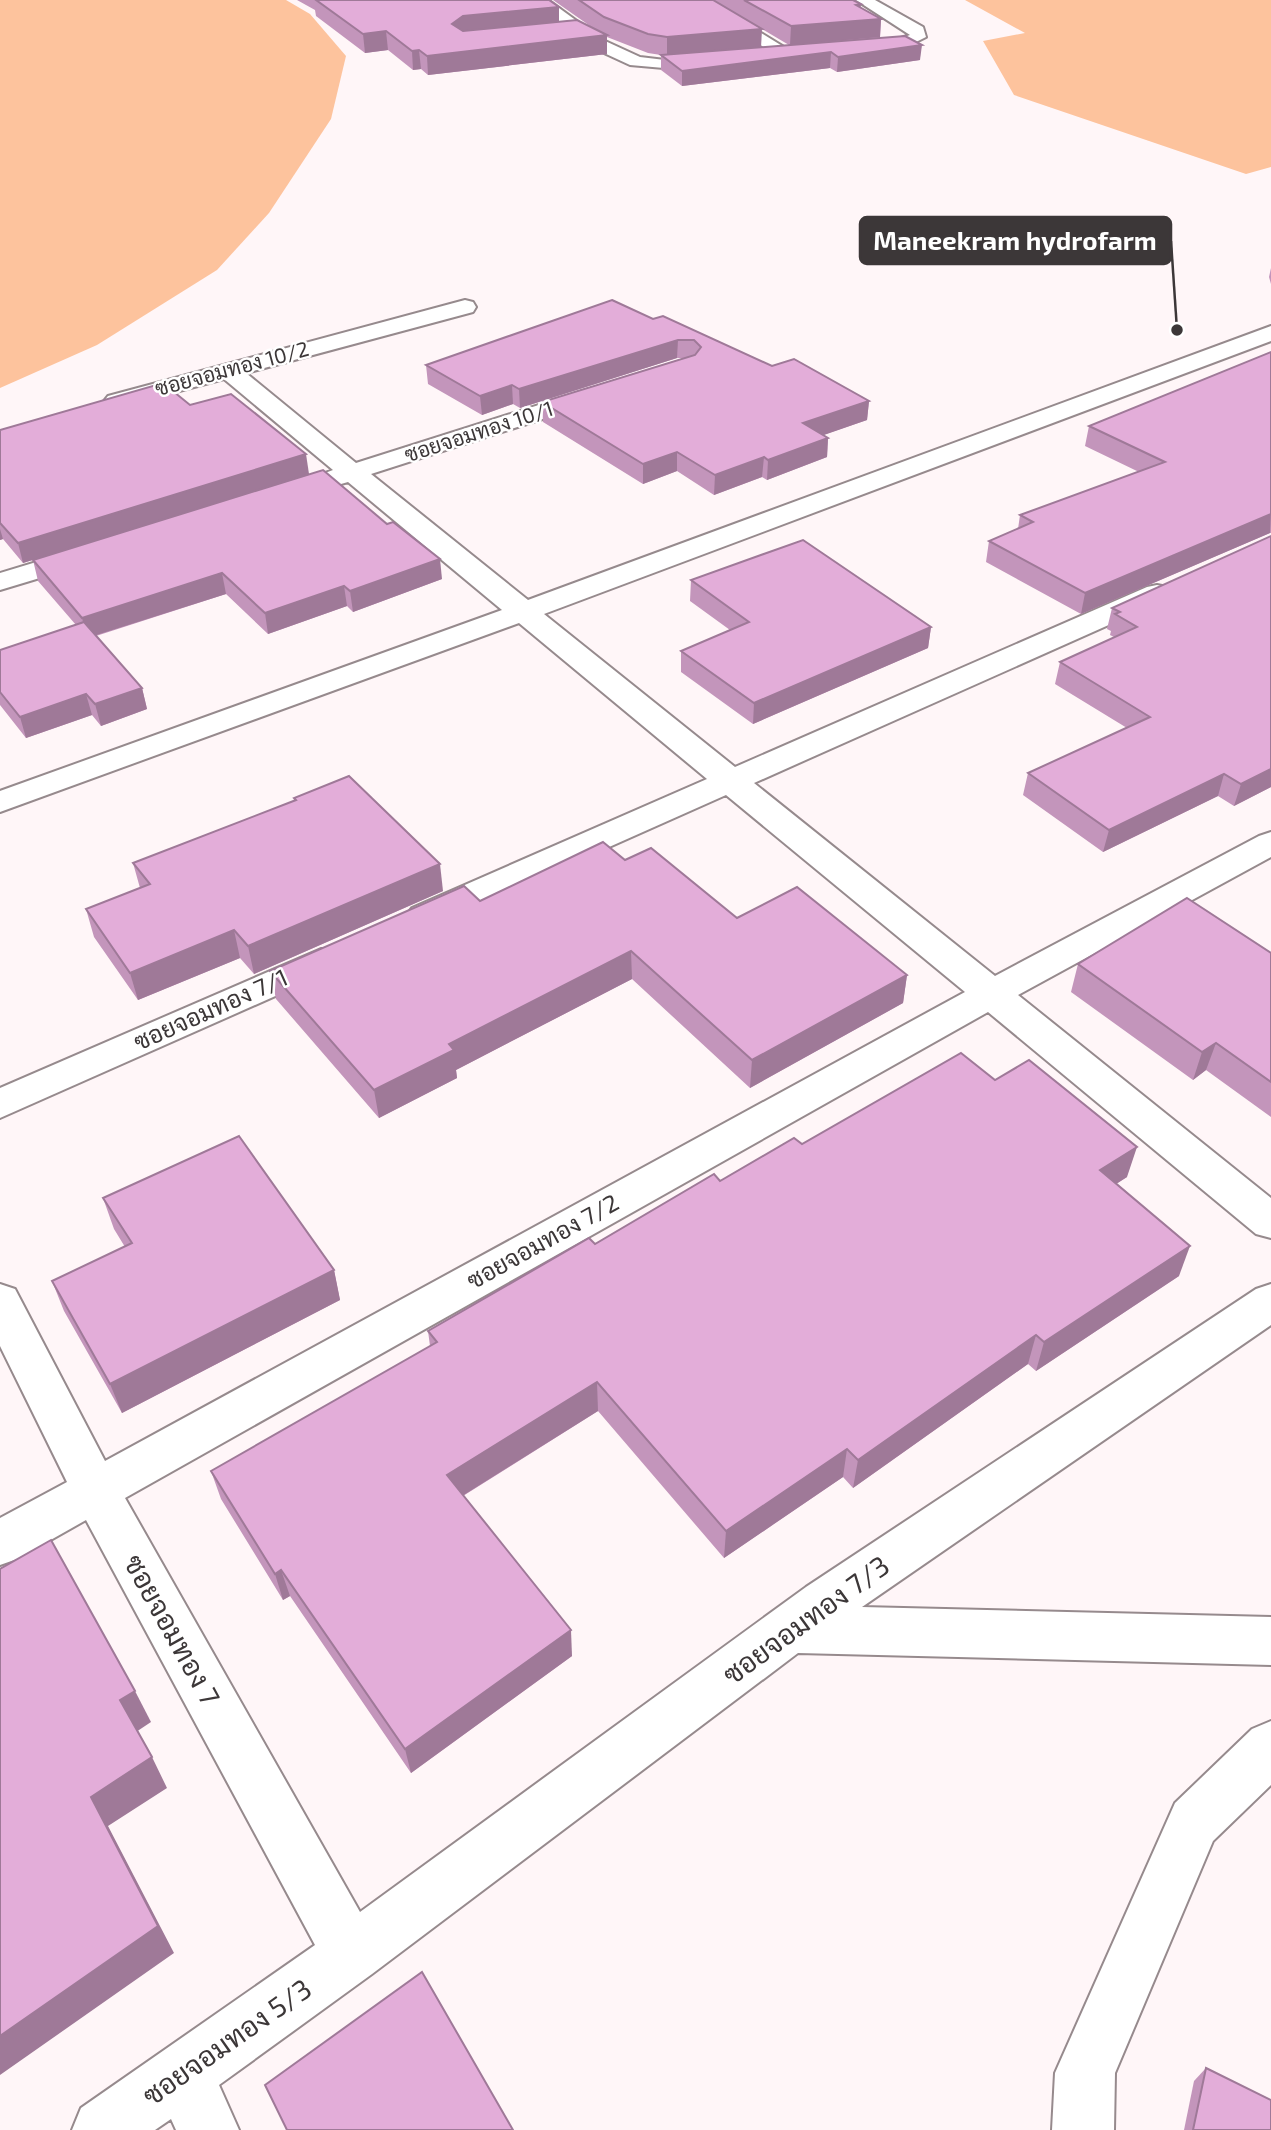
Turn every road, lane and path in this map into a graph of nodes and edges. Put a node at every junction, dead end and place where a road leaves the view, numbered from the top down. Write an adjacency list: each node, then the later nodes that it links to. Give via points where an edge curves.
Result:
1 (538, 0): 4 (street)
2 (696, 0): 7 (street, via 795,54)
3 (864, 0): 6 (street, via 918,30 919,37)
4 (583, 31): 5 (street); 8 (street, via 637,61 667,64)
5 (556, 33)
6 (840, 50)
7 (761, 57)
8 (734, 59)
9 (465, 307): 11 (street, ซอยจอมทอง 10/2)
10 (1271, 333): 19 (street)
11 (227, 370): 13 (street, ซอยจอมทอง 10/2); 14 (street)
12 (621, 386): 14 (street, ซอยจอมทอง 10/1)
13 (93, 407)
14 (352, 472): 15 (street, ซอยจอมทอง 10/1); 19 (street)
15 (313, 485)
16 (104, 550): 18 (street)
17 (1183, 581): 20 (street)
18 (0, 582)
19 (523, 612): 20 (street); 21 (street)
20 (730, 781): 23 (street); 25 (street)
21 (0, 802)
22 (1271, 842): 25 (street, ซอยจอมทอง 7/2)
23 (390, 931)
24 (352, 948): 26 (street, ซอยจอมทอง 7/1)
25 (991, 994): 27 (street); 30 (street, ซอยจอมทอง 7/2)
26 (0, 1104)
27 (1271, 1222)
28 (0, 1302): 30 (street, ซอยจอมทอง 7)
29 (1271, 1302): 32 (street, ซอยจอมทอง 7/3)
30 (95, 1490): 31 (street, ซอยจอมทอง 7/2); 35 (street, ซอยจอมทอง 7)
31 (0, 1543)
32 (790, 1629): 33 (street); 35 (street, ซอยจอมทอง 7/3)
33 (1271, 1641)
34 (1271, 1748): 39 (street, via 1194,1822 1085,2073)
35 (352, 1954): 36 (street, ซอยจอมทอง 5/3)
36 (182, 2074): 37 (street, ซอยจอมทอง 5/3); 38 (street)
37 (103, 2130)
38 (208, 2130)
39 (1083, 2130)

